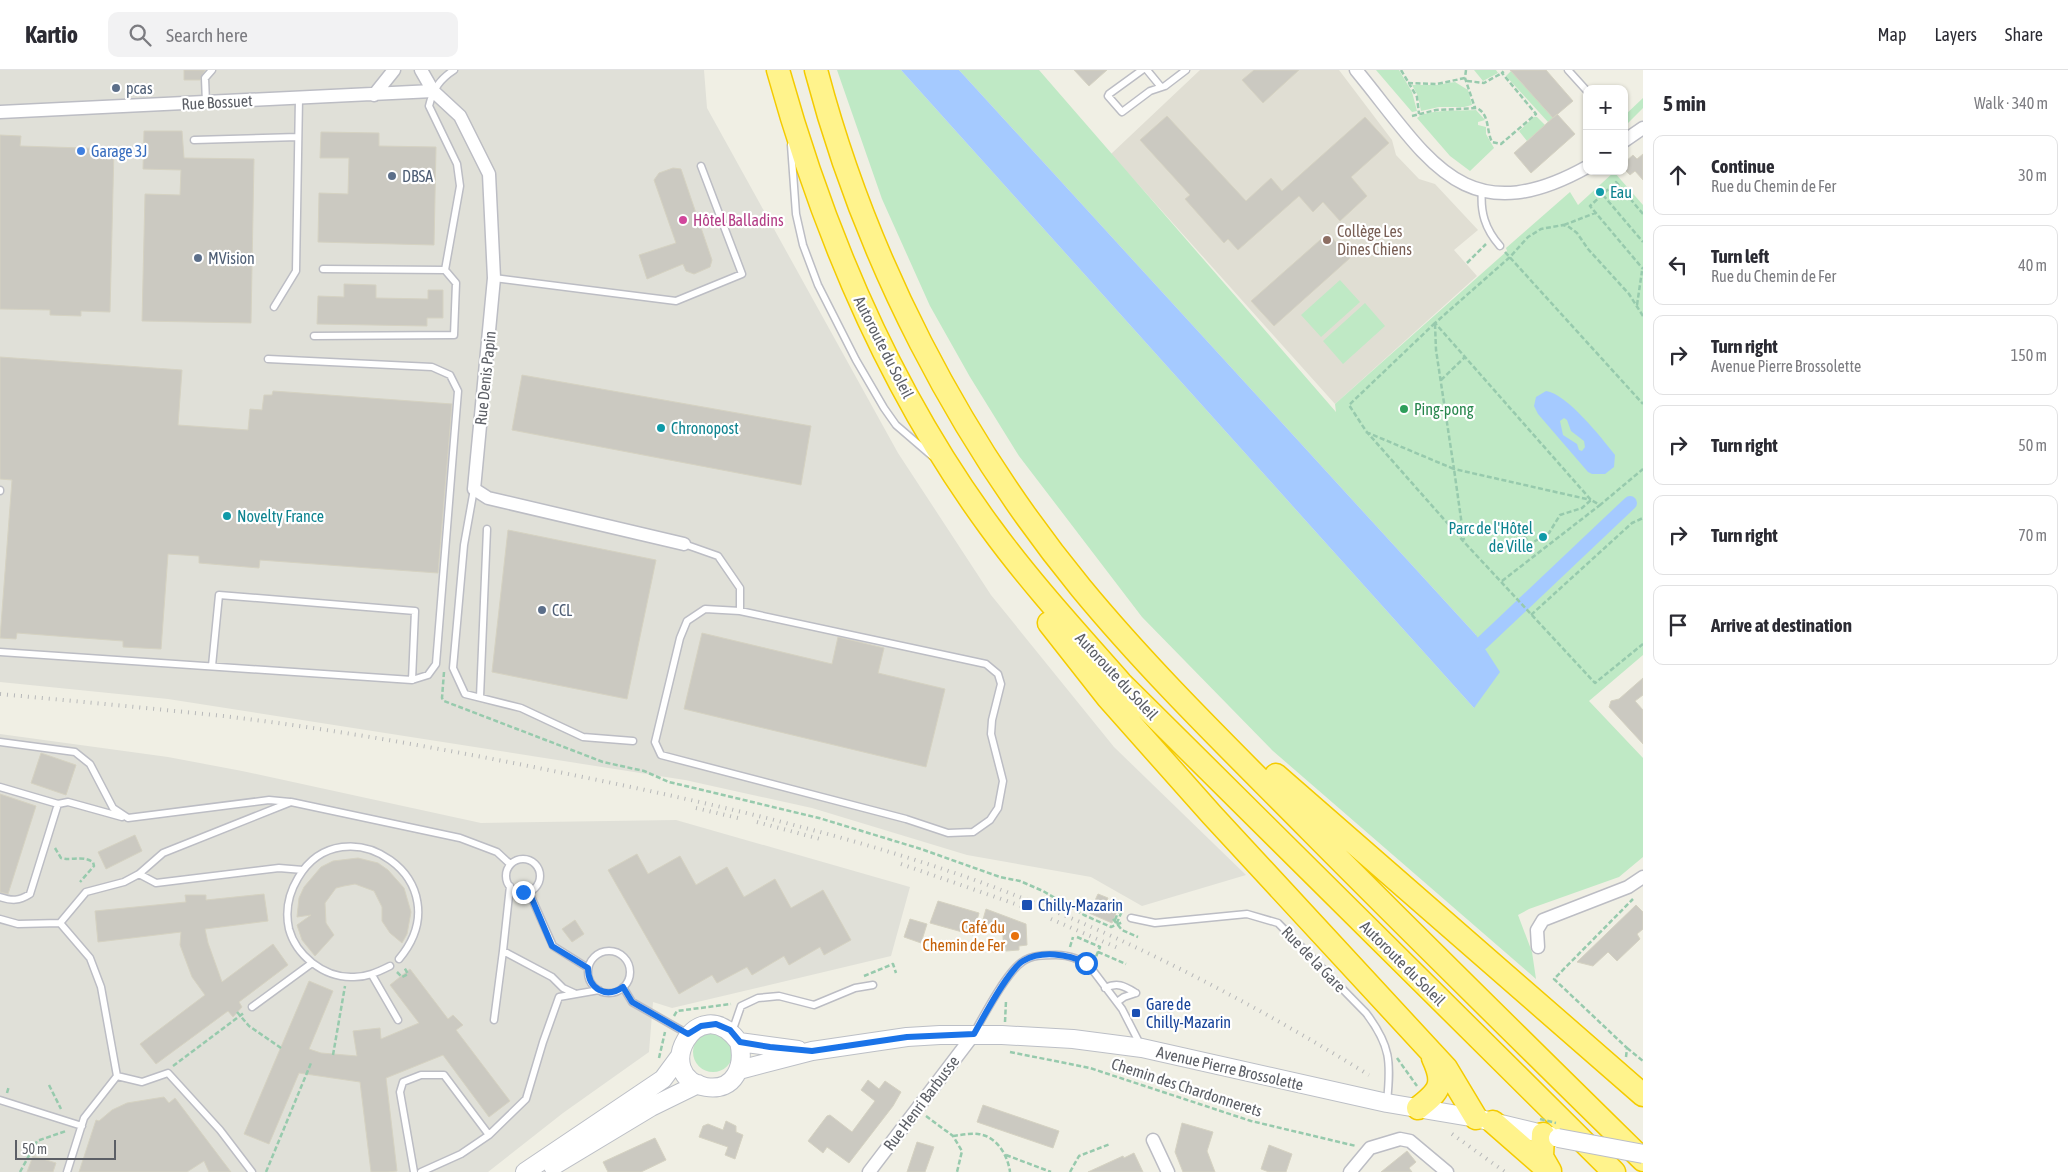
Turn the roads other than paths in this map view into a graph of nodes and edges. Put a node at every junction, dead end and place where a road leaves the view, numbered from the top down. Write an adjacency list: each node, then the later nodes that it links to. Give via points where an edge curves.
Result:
1 (212, 70): 17 (lane, via 205,78)
2 (394, 70): 15 (street)
3 (421, 70): 14 (street, Rue Denis Papin)
4 (454, 70): 14 (lane, via 444,76)
5 (778, 70): 18 (highway, Autoroute du Soleil)
6 (816, 70): 44 (highway, Autoroute du Soleil, via 823,100 866,222 923,345 972,435 1080,586)
7 (1142, 70): 12 (lane, via 1108,96 1122,112 1150,91)
8 (1147, 70): 12 (lane)
9 (1186, 70): 12 (lane, via 1176,80)
10 (1356, 70): 26 (street, via 1423,154 1453,178)
11 (1568, 70): 13 (lane)
12 (1161, 87)
13 (1583, 87)
14 (433, 91): 15 (street, Rue Bossuet); 29 (lane, via 429,106 457,164 460,186); 30 (street, Rue Denis Papin, via 460,116 489,174)
15 (374, 95): 16 (street, Rue Bossuet)
16 (299, 98): 17 (street, Rue Bossuet); 21 (lane)
17 (206, 103): 19 (street, Rue Bossuet)
18 (788, 109): 34 (highway, Autoroute du Soleil, via 829,227 865,311 902,386); 34 (lane, via 796,214 818,285 873,392 896,425)
19 (0, 112)
20 (1643, 128): 22 (street)
21 (298, 137): 23 (lane); 31 (lane, via 296,271)
22 (1628, 137)
23 (194, 140)
24 (701, 166): 30 (lane, via 742,274 676,300)
25 (1583, 169): 26 (street, via 1537,190 1498,194)
26 (1482, 190): 27 (lane, via 1481,207 1486,226)
27 (1500, 246)
28 (322, 269): 29 (lane)
29 (445, 270): 32 (lane, via 456,283 454,335)
30 (494, 278): 35 (street, Rue Denis Papin)
31 (274, 308)
32 (314, 336)
33 (268, 359): 42 (lane, via 432,367 450,375 458,391 436,664 428,675)
34 (955, 475): 38 (highway, Autoroute du Soleil, via 989,527)
35 (474, 489): 37 (street, via 488,498); 43 (lane, via 464,545 453,668 466,694)
36 (487, 529): 43 (lane)
37 (684, 544): 39 (lane, via 718,556 740,588)
38 (1046, 600): 82 (highway, via 1048,621 1108,698 1212,816); 109 (highway, Autoroute du Soleil, via 1122,683)
39 (740, 611): 39 (lane, via 705,609 687,621 655,742 661,755 948,833 974,832 990,820 998,808 1003,781 992,734 1001,684 998,674 986,664)
40 (0, 652): 41 (lane)
41 (212, 666): 42 (lane); 42 (lane, via 219,595 415,611)
42 (412, 680)
43 (480, 697): 45 (lane, via 522,708 583,737)
44 (1220, 738): 87 (highway, via 1242,744); 97 (highway, Autoroute du Soleil)
45 (633, 741)
46 (0, 742): 50 (lane, via 75,752 90,764 112,808)
47 (0, 787): 49 (lane)
48 (291, 802): 50 (lane, via 270,800); 51 (lane, via 460,838 497,852); 53 (lane, via 163,853)
49 (58, 804): 50 (lane, via 68,802); 57 (lane, via 30,894 22,900)
50 (128, 818)
51 (510, 864): 55 (lane, via 507,872); 56 (lane, via 528,859 537,865 540,880)
52 (303, 870): 53 (lane, via 279,868 156,883); 63 (lane, via 320,856 340,848 363,847 384,854 402,868 414,887 418,908 416,930); 64 (lane, via 292,888 288,908 290,929 298,948)
53 (139, 874): 60 (lane, via 124,882 86,892)
54 (1635, 883): 61 (street, via 1543,920 1537,930)
55 (510, 886): 56 (lane); 62 (lane)
56 (529, 892): 66 (lane, via 552,946)
57 (0, 896)
58 (0, 918): 60 (lane, via 18,924)
59 (1131, 918): 89 (lane, Rue de la Gare, via 1155,924 1247,914 1278,923 1378,1028 1386,1044)
60 (60, 923): 85 (lane, via 90,958 101,987)
61 (1538, 947)
62 (503, 951): 72 (lane, via 552,977); 76 (lane)
63 (399, 959)
64 (312, 963): 67 (lane, via 330,973 347,977); 74 (lane)
65 (390, 966): 67 (lane)
66 (588, 968): 69 (lane, via 600,953 618,954 629,969); 71 (lane, via 590,981)
67 (372, 975): 75 (lane)
68 (873, 985): 79 (lane, via 855,988 814,1005 778,996 758,998 741,1006)
69 (623, 987): 71 (lane, via 611,993); 77 (lane, via 632,1002)
70 (1105, 988): 73 (lane); 73 (lane, via 1122,985 1136,993); 78 (lane, via 1086,963 1066,955 1038,956 1022,961)
71 (599, 990): 72 (lane)
72 (574, 993): 93 (lane, via 559,997 526,1099)
73 (1117, 1002): 80 (lane)
74 (252, 1007)
75 (398, 1020)
76 (494, 1020)
77 (688, 1034): 79 (main road, Avenue Pierre Brossolette, via 701,1026 716,1024); 83 (main road)
78 (974, 1034): 80 (main road, Avenue Pierre Brossolette, via 1073,1039); 81 (main road, Avenue Pierre Brossolette, via 907,1037); 105 (street, Rue Henri Barbusse)
79 (736, 1037): 81 (main road, Avenue Pierre Brossolette, via 770,1047); 84 (main road, via 743,1056)
80 (1142, 1048): 89 (main road, Avenue Pierre Brossolette)
81 (812, 1051): 84 (main road, Avenue Pierre Brossolette)
82 (1431, 1052): 90 (highway, via 1441,1074 1440,1083 1434,1096); 91 (highway)
83 (680, 1056): 86 (main road, via 682,1069); 104 (main road, via 663,1080)
84 (740, 1070): 86 (main road, Avenue Pierre Brossolette, via 725,1084 712,1087)
85 (116, 1076): 92 (lane, via 84,1118); 101 (lane, via 142,1082 168,1073 220,1130)
86 (698, 1084): 98 (main road, Avenue Pierre Brossolette, via 651,1107)
87 (1643, 1095)
88 (0, 1100): 92 (lane)
89 (1387, 1103): 90 (main road, Avenue Pierre Brossolette)
90 (1418, 1108): 91 (main road, Avenue Pierre Brossolette)
91 (1484, 1120): 94 (main road, Avenue Pierre Brossolette); 99 (highway)
92 (82, 1126): 100 (lane)
93 (489, 1135): 102 (lane, via 444,1075 422,1075 404,1082 400,1092); 103 (lane, via 461,1154)
94 (1550, 1136): 96 (main road, Avenue Pierre Brossolette, bridge); 99 (highway, via 1541,1147 1542,1157)
95 (1153, 1140): 106 (street)
96 (1643, 1154)
97 (1643, 1160)
98 (548, 1171)
99 (1550, 1171)
100 (67, 1172)
101 (252, 1172)
102 (414, 1172)
103 (421, 1172)
104 (525, 1172)
105 (869, 1172)
106 (1168, 1172)
107 (1350, 1172): 108 (street, via 1370,1148 1400,1139 1410,1140)
108 (1448, 1172)
109 (1614, 1172)

